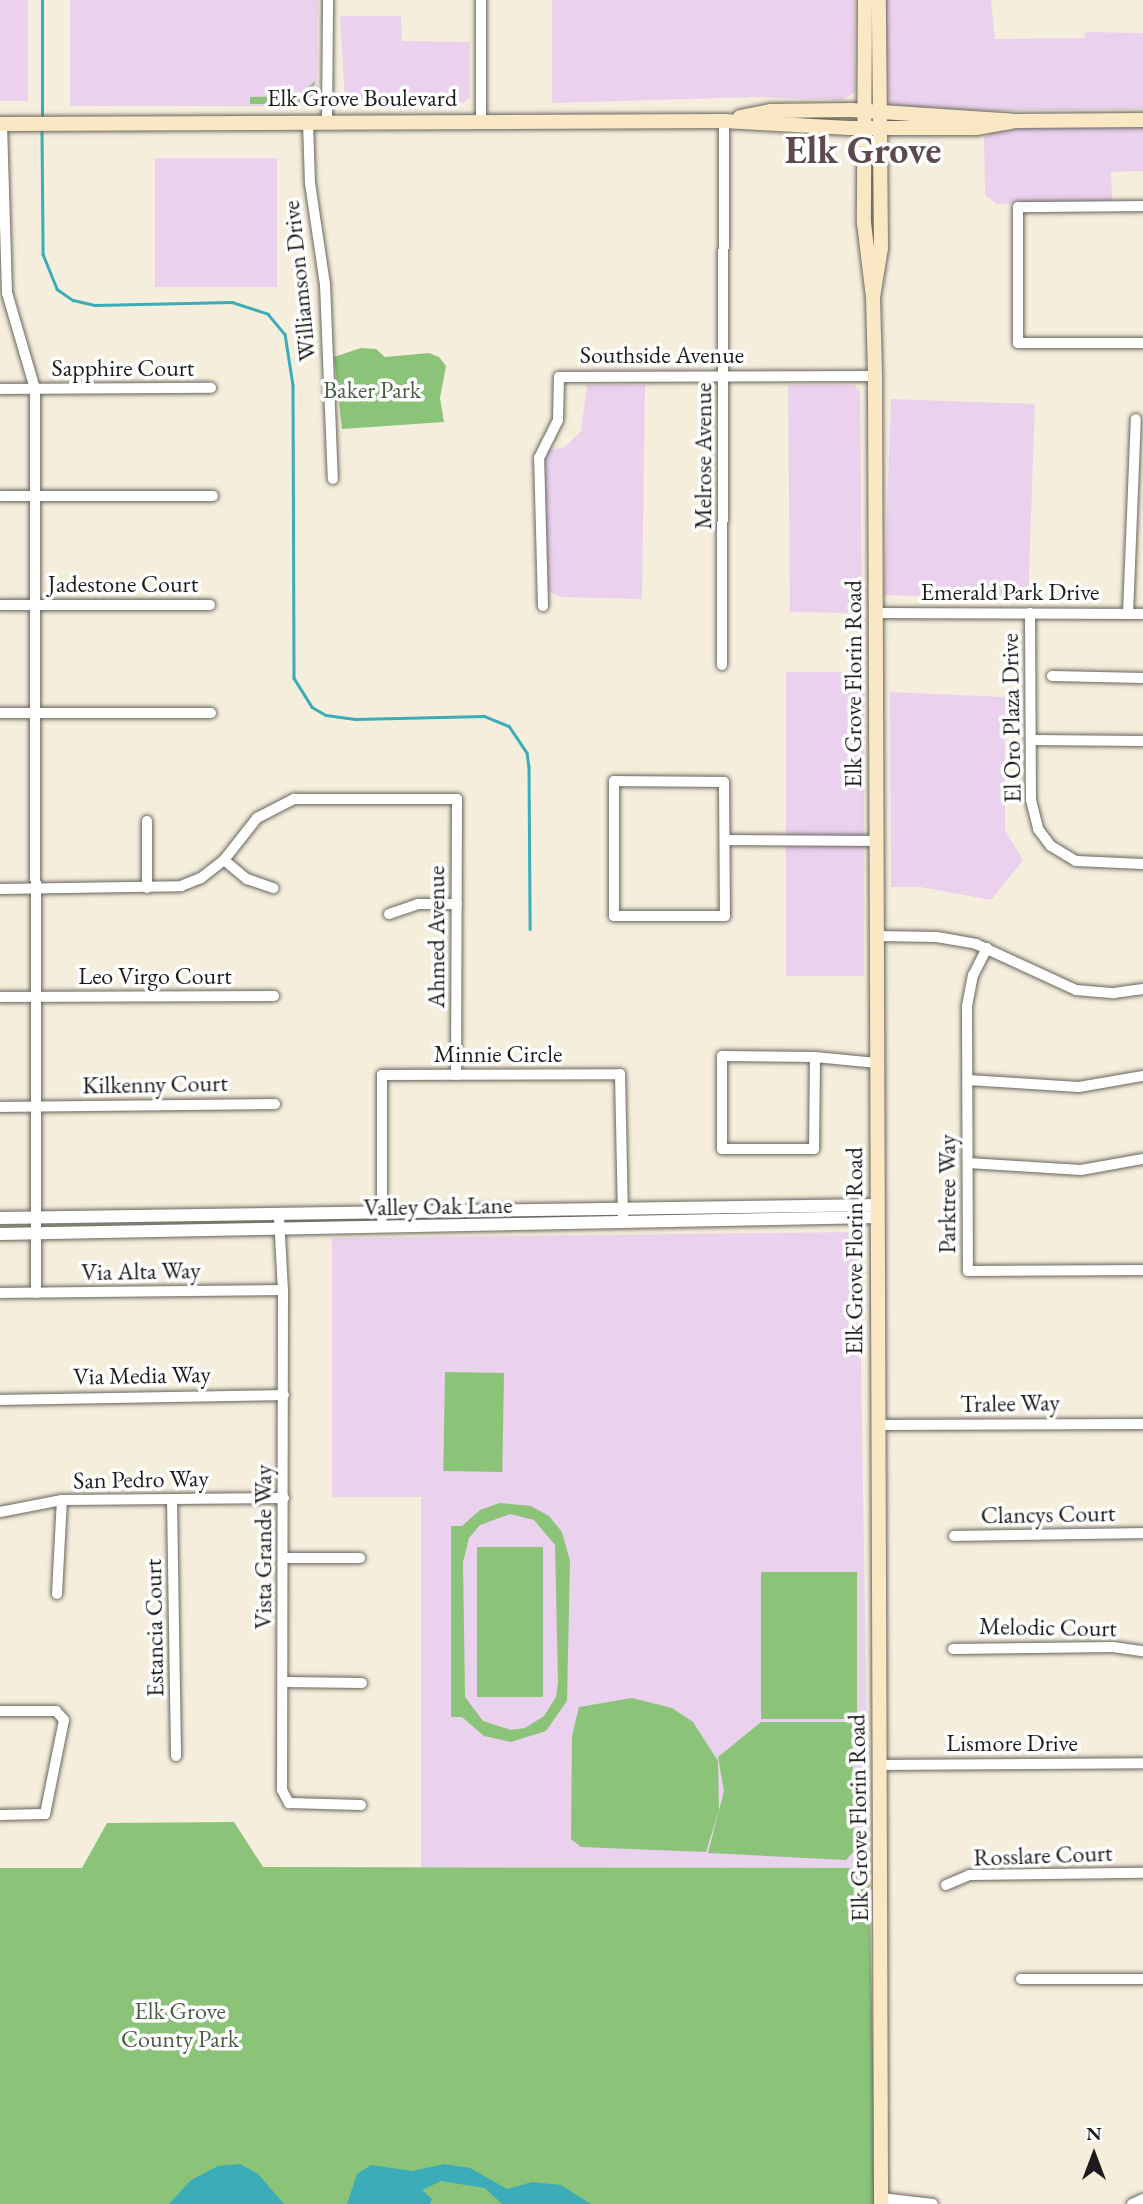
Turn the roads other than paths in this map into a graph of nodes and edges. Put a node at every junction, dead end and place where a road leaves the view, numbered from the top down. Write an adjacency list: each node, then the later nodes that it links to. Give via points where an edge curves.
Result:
1 (328, 0): 8 (street)
2 (481, 0): 9 (street)
3 (864, 0): 5 (main road, Elk Grove Florin Road)
4 (879, 0): 5 (main road, Elk Grove Florin Road)
5 (872, 110): 10 (main road, Elk Grove Boulevard, via 771,111); 11 (main road, Elk Grove Boulevard); 13 (main road, Elk Grove Florin Road)
6 (1143, 120): 11 (main road, Elk Grove Boulevard)
7 (308, 121): 8 (main road, Elk Grove Boulevard); 12 (main road, Elk Grove Boulevard); 22 (street, Williamson Drive, via 310,183 325,284)
8 (327, 121): 9 (main road, Elk Grove Boulevard)
9 (481, 121): 10 (main road, Elk Grove Boulevard)
10 (724, 121): 13 (main road, Elk Grove Boulevard); 16 (street, Melrose Avenue)
11 (1016, 121): 13 (main road, Elk Grove Boulevard, via 976,128)
12 (1, 124): 20 (street, via 7,293)
13 (872, 128): 17 (main road, Elk Grove Florin Road, via 881,248 873,297)
14 (1143, 206): 15 (street, via 1018,207 1018,343)
15 (1143, 343)
16 (724, 376): 17 (street, Southside Avenue); 29 (street, Southside Avenue, via 559,377 558,420 539,458); 34 (street, Melrose Avenue)
17 (875, 376): 30 (main road, Elk Grove Florin Road)
18 (211, 388): 20 (street, Sapphire Court)
19 (0, 389): 20 (street, Sapphire Court)
20 (34, 389): 24 (street)
21 (1136, 419): 32 (street)
22 (333, 479)
23 (0, 496): 24 (street)
24 (35, 496): 25 (street); 28 (street)
25 (213, 496)
26 (210, 605): 28 (street, Jadestone Court)
27 (0, 606): 28 (street, Jadestone Court)
28 (35, 606): 38 (street)
29 (543, 606)
30 (876, 613): 31 (street, Emerald Park Drive); 44 (main road, Elk Grove Florin Road)
31 (1030, 613): 32 (street, Emerald Park Drive); 40 (street, El Oro Plaza Drive)
32 (1128, 614): 33 (street, Emerald Park Drive)
33 (1143, 614)
34 (722, 665)
35 (1052, 677): 36 (street)
36 (1143, 678)
37 (0, 713): 38 (street)
38 (36, 713): 39 (street); 49 (street)
39 (211, 713)
40 (1031, 740): 41 (street); 46 (street, El Oro Plaza Drive, via 1032,810 1050,845 1085,863)
41 (1143, 741)
42 (148, 821): 47 (street)
43 (724, 840): 43 (street, via 724,916 614,916 614,781 724,782); 44 (street)
44 (877, 841): 53 (main road, Elk Grove Florin Road)
45 (224, 860): 47 (street, via 191,882); 48 (street, via 247,879); 51 (street, Ahmed Avenue, via 257,818 293,799 457,799)
46 (1143, 864)
47 (147, 888): 49 (street)
48 (273, 888)
49 (36, 889): 50 (street); 58 (street)
50 (0, 890)
51 (457, 904): 52 (street, via 418,904); 61 (street, Ahmed Avenue)
52 (389, 914)
53 (877, 936): 54 (street, via 937,937); 60 (main road, Elk Grove Florin Road)
54 (987, 948): 55 (street, via 1076,990 1114,993); 63 (street, Parktree Way, via 968,995)
55 (1143, 989)
56 (274, 996): 58 (street, Leo Virgo Court)
57 (0, 997): 58 (street, Leo Virgo Court)
58 (36, 997): 65 (street)
59 (815, 1057): 59 (street, via 722,1055 722,1149 814,1149); 60 (street)
60 (877, 1063): 69 (main road, Elk Grove Florin Road)
61 (456, 1075): 70 (street, Minnie Circle, via 382,1075); 71 (street, Minnie Circle, via 620,1074)
62 (1143, 1076): 63 (street, via 1079,1087)
63 (968, 1080): 68 (street, Parktree Way)
64 (275, 1104): 65 (street, Kilkenny Court)
65 (36, 1106): 66 (street, Kilkenny Court); 74 (street)
66 (0, 1107)
67 (1143, 1160): 68 (street, via 1081,1170)
68 (968, 1163): 79 (street, Parktree Way, via 968,1270)
69 (877, 1211): 71 (street, Valley Oak Lane); 86 (main road, Elk Grove Florin Road)
70 (382, 1213): 71 (street, Valley Oak Lane); 72 (street, Valley Oak Lane); 75 (street, Minnie Circle)
71 (623, 1216): 75 (street, Valley Oak Lane)
72 (279, 1217): 74 (street, Valley Oak Lane); 76 (street, Vista Grande Way)
73 (0, 1218): 74 (street, Valley Oak Lane)
74 (37, 1218): 78 (street)
75 (382, 1228): 76 (street, Valley Oak Lane)
76 (279, 1231): 78 (street, Valley Oak Lane); 80 (street, Vista Grande Way)
77 (0, 1234): 78 (street, Valley Oak Lane)
78 (37, 1234): 82 (street)
79 (1143, 1270)
80 (283, 1290): 82 (street, Via Alta Way); 83 (street, Vista Grande Way)
81 (0, 1293): 82 (street, Via Alta Way)
82 (36, 1293)
83 (284, 1395): 84 (street, Via Media Way); 87 (street, Vista Grande Way)
84 (0, 1400)
85 (1143, 1424): 86 (street, Tralee Way)
86 (878, 1426): 103 (main road, Elk Grove Florin Road)
87 (284, 1498): 88 (street, San Pedro Way); 93 (street, Vista Grande Way)
88 (172, 1499): 89 (street, San Pedro Way); 101 (street, Estancia Court)
89 (62, 1500): 90 (street, San Pedro Way); 95 (street)
90 (0, 1512)
91 (1143, 1534): 92 (street, Clancys Court)
92 (954, 1536)
93 (284, 1558): 94 (street); 98 (street, Vista Grande Way)
94 (360, 1558)
95 (57, 1594)
96 (953, 1649): 97 (street, Melodic Court, via 1113,1647)
97 (1143, 1651)
98 (284, 1682): 99 (street); 104 (street, Vista Grande Way, via 284,1797 289,1804)
99 (362, 1683)
100 (0, 1711): 105 (street, via 56,1712 64,1720 46,1814)
101 (176, 1756)
102 (1143, 1763): 103 (street, Lismore Drive)
103 (880, 1765): 111 (main road, Elk Grove Florin Road)
104 (361, 1805)
105 (0, 1815)
106 (1143, 1873): 107 (street, Rosslare Court, via 969,1875)
107 (946, 1885)
108 (1021, 1979): 109 (street)
109 (1143, 1979)
110 (1143, 2199): 113 (street)
111 (881, 2201): 112 (street)
112 (933, 2204)
113 (1132, 2204)

